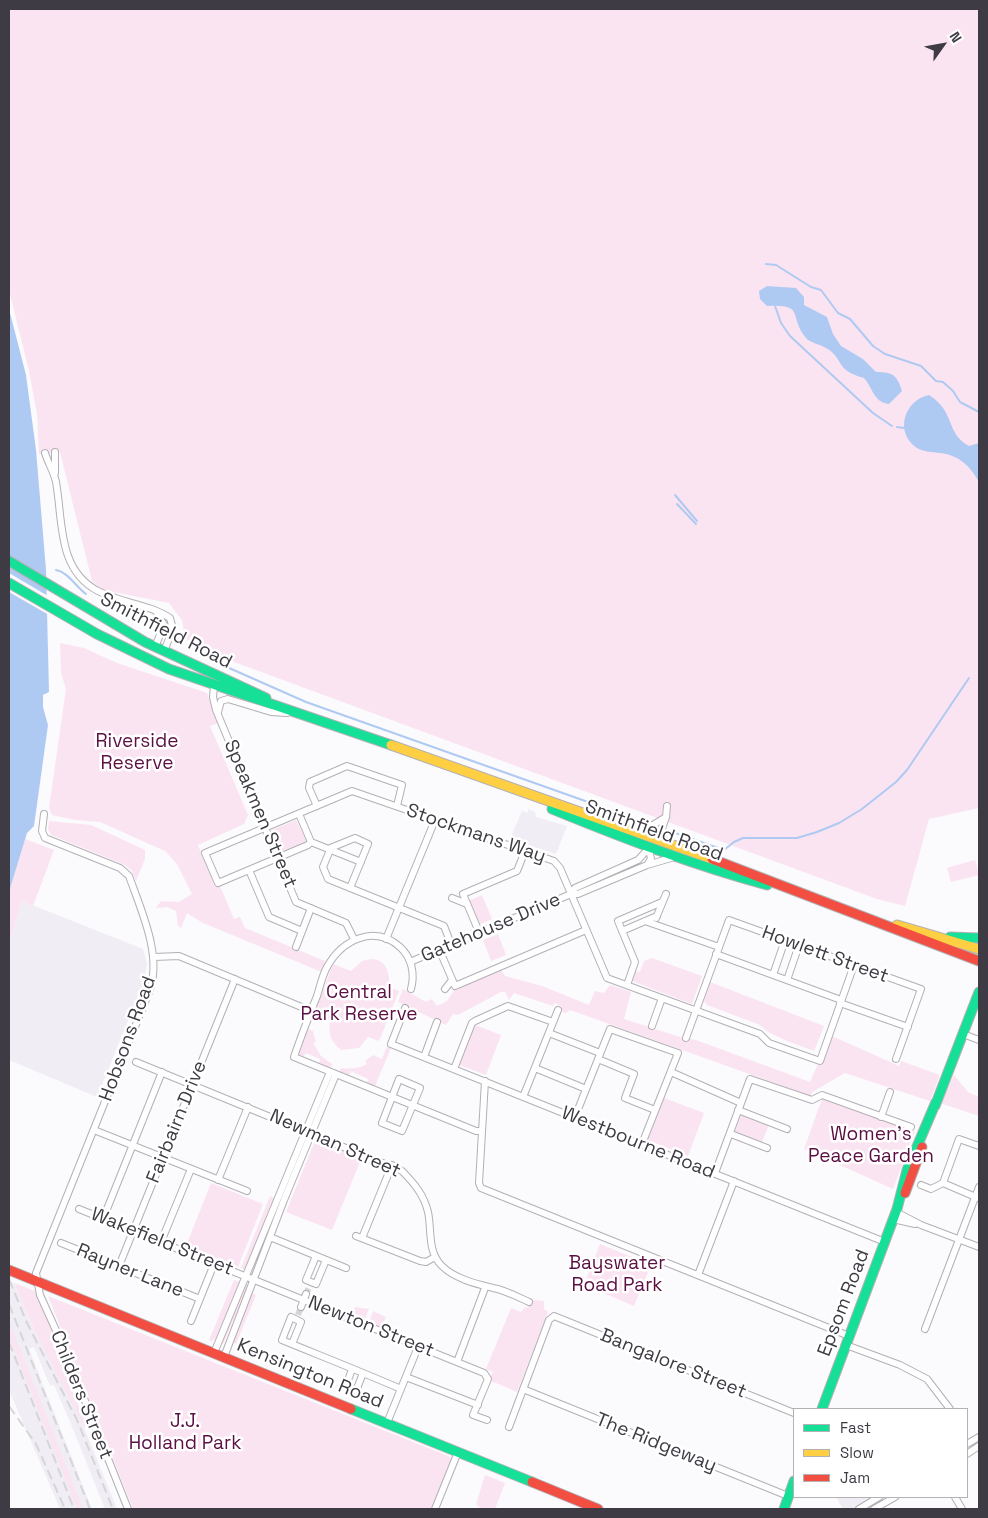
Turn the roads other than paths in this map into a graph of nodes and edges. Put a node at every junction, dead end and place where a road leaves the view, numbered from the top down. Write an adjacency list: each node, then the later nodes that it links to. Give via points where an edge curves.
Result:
1 (55, 452): 3 (street)
2 (45, 453): 3 (street)
3 (56, 482): 6 (street, via 62,537 75,571 98,591)
4 (9, 561): 7 (main road, Smithfield Road)
5 (12, 585): 9 (main road, Smithfield Road, via 91,632)
6 (149, 609): 7 (street, via 164,622); 8 (street, via 169,617 172,622 173,630)
7 (155, 647): 8 (main road, Smithfield Road); 9 (main road)
8 (164, 651): 9 (main road); 10 (main road, Smithfield Road)
9 (154, 662): 11 (main road, Smithfield Road)
10 (218, 676): 11 (main road); 12 (main road, Smithfield Road)
11 (214, 686): 12 (main road, Smithfield Road); 13 (street, Speakmen Street, via 213,697)
12 (298, 713): 13 (street, via 271,712 228,699 220,703); 14 (main road, Smithfield Road)
13 (218, 714): 23 (street, Speakmen Street)
14 (510, 789): 22 (main road, Smithfield Road); 27 (main road, Smithfield Road, via 570,818)
15 (317, 806): 16 (street, Stockmans Way, via 352,791); 16 (street, via 309,788 310,782 347,766 402,785); 19 (street, Stockmans Way)
16 (396, 806): 21 (street, Stockmans Way)
17 (667, 806): 20 (street)
18 (44, 814): 67 (street, Hobsons Road, via 42,831 45,838 120,868 128,876)
19 (299, 814): 23 (street, Stockmans Way); 26 (street)
20 (666, 817): 22 (street, via 650,825); 25 (street)
21 (435, 820): 29 (street, Stockmans Way); 44 (street)
22 (613, 823): 24 (main road, Smithfield Road)
23 (266, 828): 31 (street, Speakmen Street); 34 (street, Stockmans Way, via 206,853 218,883)
24 (643, 834): 25 (main road, Smithfield Road); 27 (main road)
25 (658, 840): 27 (main road); 37 (main road, Smithfield Road)
26 (311, 842): 28 (street); 31 (street)
27 (649, 848): 30 (main road, Smithfield Road); 33 (street, via 651,859); 35 (street, Gatehouse Drive, via 638,860)
28 (329, 850): 32 (street); 32 (street, via 355,838 368,844); 36 (street, via 323,867 328,880)
29 (525, 851): 38 (street, Stockmans Way, via 557,864); 42 (street, via 517,871 462,894)
30 (675, 857): 33 (street, Gatehouse Drive); 37 (main road, Smithfield Road, via 751,882)
31 (279, 858): 34 (street); 43 (street, Speakmen Street, via 296,902)
32 (361, 862): 36 (street)
33 (647, 865): 35 (street, Gatehouse Drive)
34 (249, 870): 51 (street, via 269,917)
35 (604, 880): 38 (street, Gatehouse Drive, via 575,888)
36 (350, 888): 44 (street)
37 (792, 891): 48 (main road, Smithfield Road)
38 (571, 894): 50 (street, Stockmans Way); 53 (street, Gatehouse Drive)
39 (666, 894): 41 (street)
40 (452, 898): 42 (street)
41 (662, 902): 45 (street); 52 (street, via 618,921)
42 (467, 904): 53 (street)
43 (311, 908): 51 (street); 56 (street, Speakmen Street, via 346,923)
44 (399, 908): 57 (street); 60 (street, via 444,926)
45 (657, 916): 46 (street); 47 (street)
46 (646, 921): 47 (street); 52 (street)
47 (654, 924): 63 (street)
48 (883, 924): 49 (main road, Smithfield Road); 59 (main road, Smithfield Road)
49 (913, 929): 54 (main road, Smithfield Road); 59 (main road)
50 (586, 930): 73 (street, via 455,986); 75 (street, Stockmans Way, via 606,976)
51 (302, 931): 62 (street)
52 (622, 931): 75 (street, via 635,962)
53 (479, 932): 60 (street, Gatehouse Drive)
54 (937, 935): 55 (main road); 65 (main road, Smithfield Road)
55 (979, 938)
56 (354, 939): 57 (street, via 376,936); 83 (street, via 327,967)
57 (386, 939): 69 (street, via 401,948)
58 (785, 940): 61 (street, Howlett Street); 63 (street, Howlett Street, via 730,920); 71 (street)
59 (924, 942): 68 (main road, Smithfield Road)
60 (451, 944): 64 (street, Gatehouse Drive)
61 (799, 945): 70 (street, Howlett Street); 74 (street)
62 (296, 947)
63 (719, 947): 66 (street)
64 (439, 949): 69 (street, Gatehouse Drive); 73 (street)
65 (979, 949)
66 (716, 954): 71 (street); 84 (street)
67 (154, 959): 72 (street, via 179,956); 117 (street, Hobsons Road, via 151,988)
68 (979, 960)
69 (410, 962): 76 (street)
70 (854, 965): 80 (street); 88 (street, Howlett Street, via 921,989)
71 (773, 975): 74 (street)
72 (235, 979): 83 (street); 103 (street, Fairbairn Drive)
73 (452, 980): 77 (street)
74 (787, 980): 80 (street)
75 (627, 985): 79 (street, Stockmans Way)
76 (411, 989)
77 (445, 989)
78 (979, 992): 90 (main road, Epsom Road)
79 (662, 998): 84 (street, Stockmans Way); 87 (street)
80 (841, 1001): 84 (street, Stockmans Way, via 820,1061 769,1043 760,1034); 88 (street)
81 (405, 1008): 94 (street, Westbourne Road, via 391,1044)
82 (558, 1010): 86 (street)
83 (311, 1011): 101 (street, via 294,1057)
84 (696, 1011): 91 (street)
85 (437, 1022): 94 (street)
86 (553, 1022): 89 (street); 98 (street, via 508,1006 475,1021)
87 (652, 1026)
88 (908, 1027): 95 (street)
89 (549, 1032): 93 (street); 97 (street)
90 (963, 1034): 92 (street); 137 (main road, Epsom Road, via 907,1170)
91 (686, 1038)
92 (979, 1040)
93 (599, 1056): 100 (street, via 610,1029 678,1054); 104 (street); 111 (street, via 634,1074 625,1098)
94 (424, 1057): 98 (street, Westbourne Road)
95 (896, 1059)
96 (136, 1062): 99 (street, Newman Street)
97 (535, 1068): 104 (street); 107 (street)
98 (454, 1069): 102 (street, Westbourne Road)
99 (162, 1072): 103 (street, Newman Street); 122 (street)
100 (671, 1072): 108 (street); 111 (street)
101 (333, 1073): 106 (street); 118 (street)
102 (485, 1082): 107 (street, Westbourne Road); 119 (street)
103 (192, 1084): 110 (street, Newman Street); 125 (street, Fairbairn Drive)
104 (586, 1089): 113 (street)
105 (890, 1092): 114 (street)
106 (392, 1097): 109 (street); 109 (street, via 400,1079 420,1088); 109 (street, via 382,1123 402,1131)
107 (523, 1097): 113 (street, Westbourne Road)
108 (741, 1102): 112 (street); 114 (street, via 750,1079 812,1100 822,1095)
109 (412, 1105): 119 (street)
110 (248, 1107): 118 (street, Newman Street); 129 (street)
111 (655, 1110): 121 (street)
112 (738, 1110): 116 (street); 120 (street)
113 (575, 1117): 121 (street, Westbourne Road)
114 (882, 1117): 115 (street)
115 (911, 1127)
116 (787, 1129)
117 (94, 1130): 122 (street); 156 (street, Hobsons Road, via 36,1270)
118 (309, 1131): 126 (street, Newman Street); 140 (street); 154 (street)
119 (482, 1131): 153 (street, via 481,1188)
120 (731, 1134): 124 (street); 128 (street)
121 (642, 1144): 128 (street, Westbourne Road)
122 (133, 1145): 125 (street); 138 (street)
123 (979, 1146): 131 (street, via 959,1139)
124 (767, 1148)
125 (163, 1157): 127 (street); 139 (street, Fairbairn Drive)
126 (392, 1165): 147 (street, Newman Street, via 402,1171 423,1196); 147 (street, via 359,1237 420,1261 426,1262)
127 (191, 1168): 129 (street); 142 (street)
128 (715, 1173): 130 (street, Westbourne Road)
129 (218, 1180): 134 (street)
130 (734, 1181): 143 (street, Westbourne Road); 153 (street)
131 (943, 1183): 132 (street, via 931,1189); 135 (street)
132 (921, 1186)
133 (979, 1186): 135 (street)
134 (247, 1192)
135 (977, 1197): 141 (street)
136 (79, 1209): 138 (street, Wakefield Street)
137 (895, 1213): 141 (street); 143 (main road, Epsom Road)
138 (103, 1219): 139 (street, Wakefield Street)
139 (133, 1231): 142 (street, Wakefield Street); 150 (street, Fairbairn Drive)
140 (270, 1237): 146 (street); 155 (street)
141 (959, 1239): 145 (street); 161 (street)
142 (161, 1242): 149 (street, Wakefield Street)
143 (885, 1242): 162 (main road, Epsom Road)
144 (61, 1243): 150 (street, Rayner Lane)
145 (979, 1247)
146 (316, 1256): 148 (street); 148 (street, via 306,1280 310,1283 316,1284)
147 (435, 1256): 157 (street, via 450,1272)
148 (326, 1260): 151 (street)
149 (214, 1264): 154 (street, Wakefield Street); 158 (street, Rayner Lane)
150 (119, 1266): 158 (street, Rayner Lane)
151 (346, 1268)
152 (9, 1270): 156 (main road, Kensington Road)
153 (698, 1275): 162 (street)
154 (245, 1276): 155 (street, Wakefield Street); 165 (street)
155 (253, 1280): 164 (street, Newton Street); 166 (street)
156 (36, 1281): 165 (main road, Kensington Road); 189 (street, Childers Street)
157 (485, 1288): 159 (street, via 495,1288); 167 (street)
158 (200, 1299): 160 (street, Rayner Lane)
159 (529, 1302)
160 (191, 1321)
161 (925, 1329)
162 (848, 1340): 174 (main road, Epsom Road); 175 (street, via 927,1379)
163 (292, 1344): 163 (street, via 282,1340 290,1317 296,1317 301,1322); 168 (street)
164 (418, 1347): 167 (street, Newton Street); 170 (street)
165 (214, 1353): 166 (main road, Kensington Road)
166 (224, 1357): 178 (main road, Kensington Road)
167 (457, 1362): 173 (street, Newton Street, via 488,1376)
168 (352, 1369): 169 (street); 169 (street, via 346,1386 356,1390)
169 (363, 1373): 171 (street)
170 (406, 1377): 171 (street); 173 (street)
171 (401, 1388): 178 (street)
172 (523, 1389): 176 (street, Bangalore Street, via 551,1317 556,1316); 179 (street); 185 (street, The Ridgeway)
173 (478, 1405): 177 (street, via 474,1415)
174 (822, 1408)
175 (949, 1408)
176 (793, 1413)
177 (486, 1420)
178 (387, 1423): 183 (main road, Kensington Road)
179 (508, 1427)
180 (979, 1437): 181 (street)
181 (968, 1441): 182 (street)
182 (977, 1447)
183 (458, 1452): 190 (street); 191 (main road, Kensington Road)
184 (793, 1484): 185 (main road)
185 (788, 1496): 192 (main road)
186 (877, 1498): 193 (street)
187 (893, 1498): 194 (street)
188 (956, 1498): 195 (street)
189 (128, 1509)
190 (435, 1509)
191 (598, 1509)
192 (784, 1509)
193 (859, 1509)
194 (874, 1509)
195 (962, 1509)

